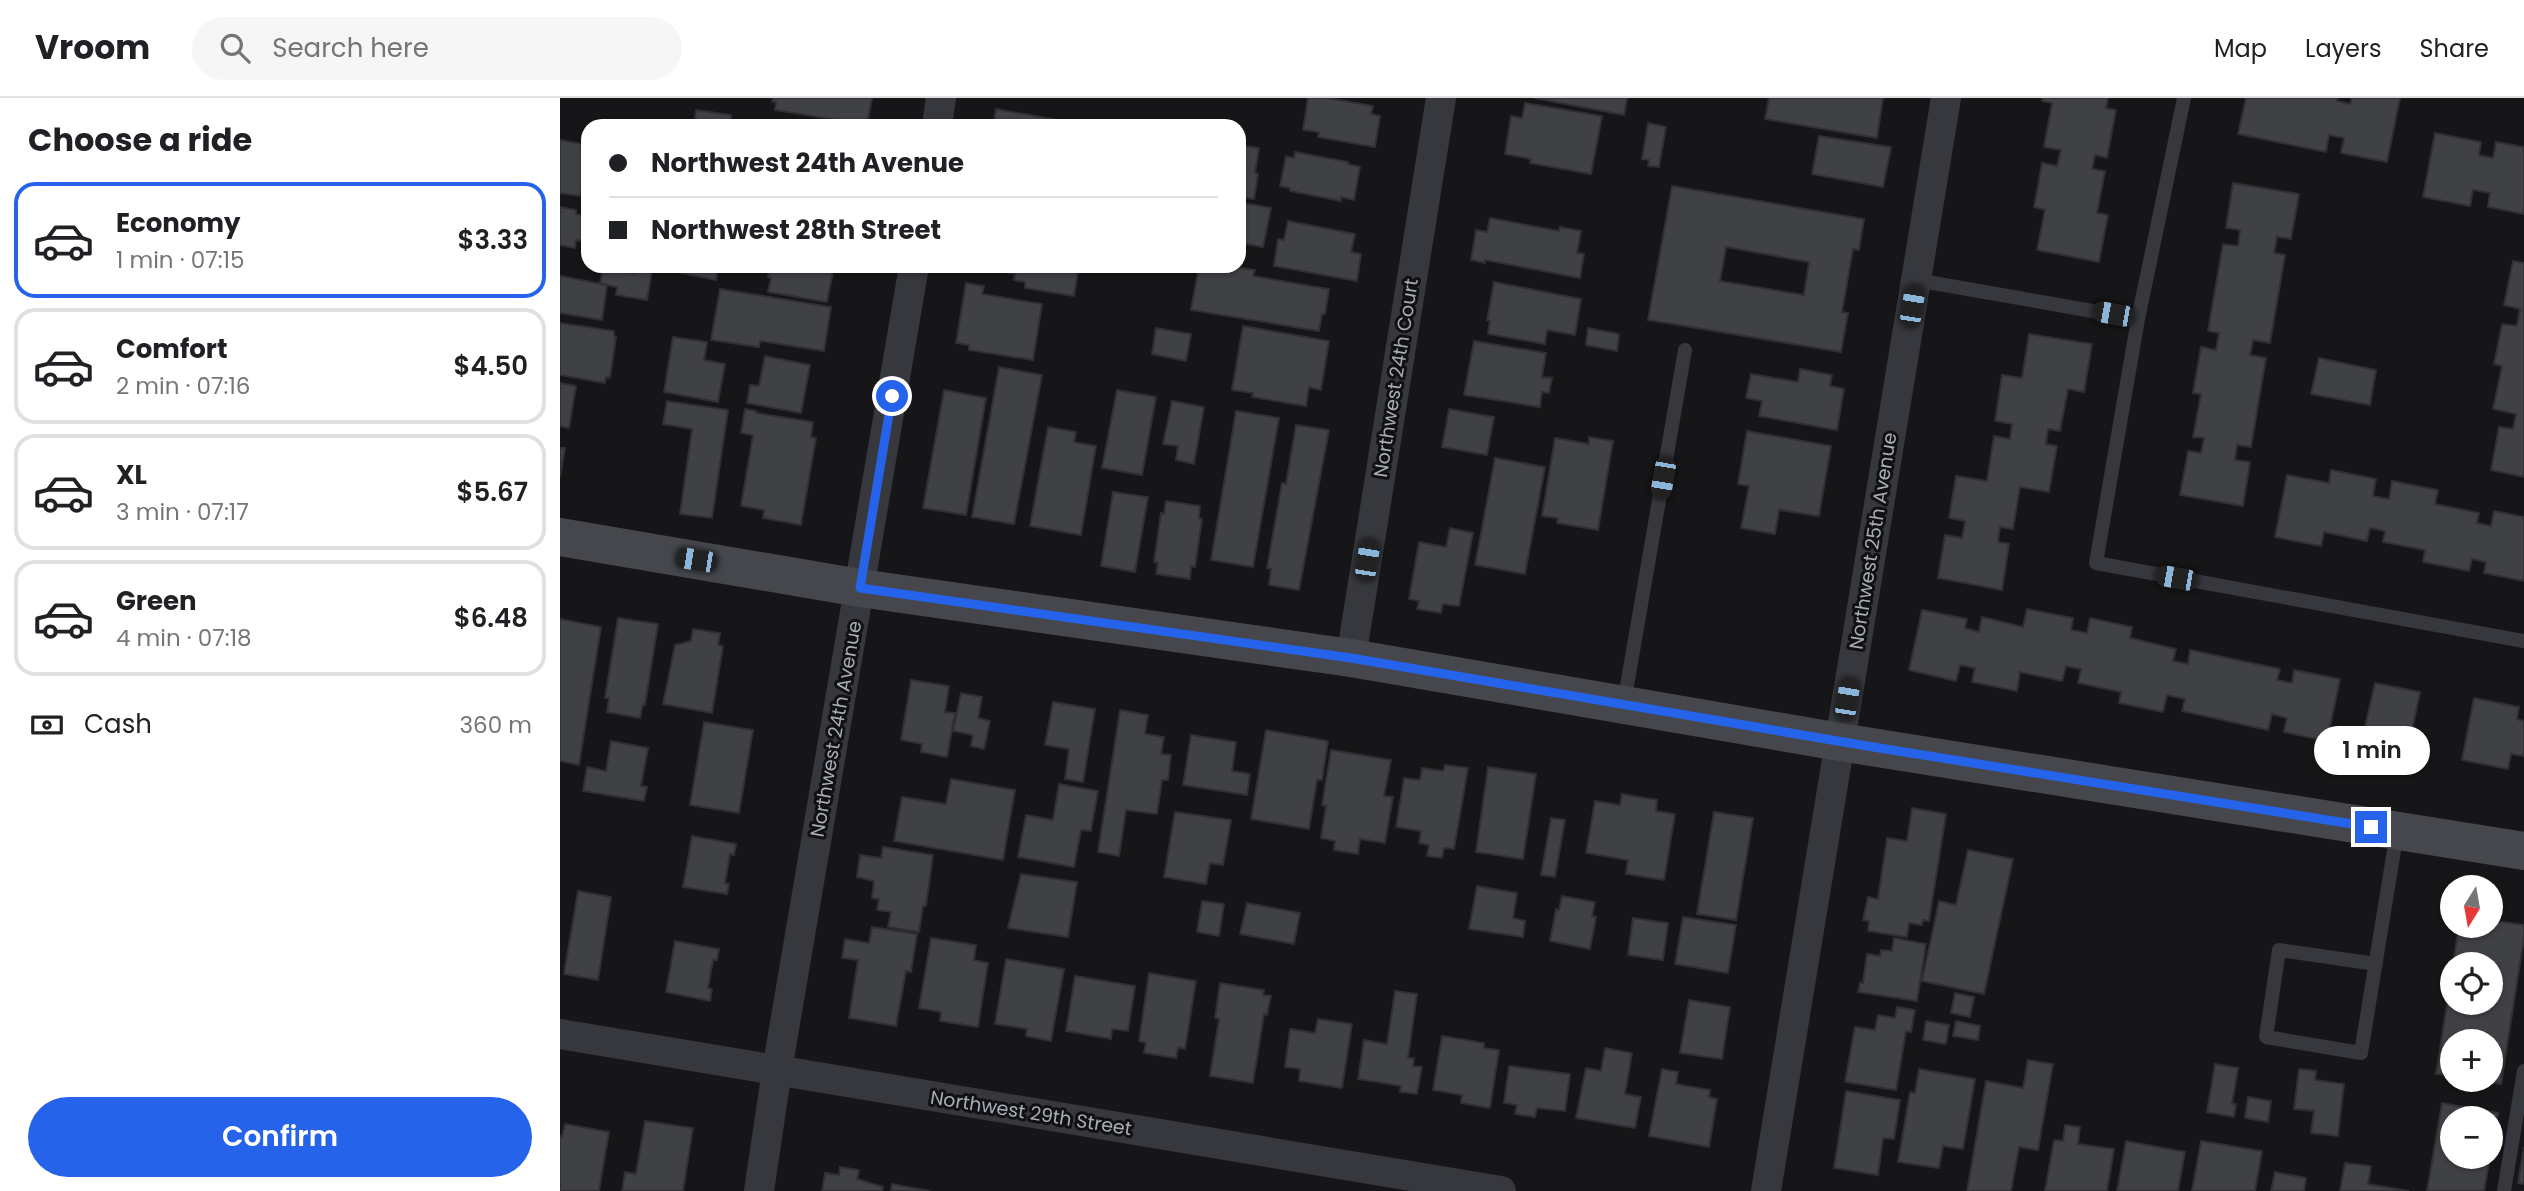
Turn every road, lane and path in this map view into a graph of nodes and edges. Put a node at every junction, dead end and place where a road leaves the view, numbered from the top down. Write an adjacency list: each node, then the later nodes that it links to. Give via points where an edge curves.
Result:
1 (941, 98): 5 (street)
2 (1441, 98): 13 (street, Northwest 24th Court)
3 (1946, 98): 7 (street, Northwest 25th Avenue)
4 (2184, 98): 8 (lane)
5 (938, 119)
6 (913, 273): 11 (street, Northwest 24th Avenue)
7 (1916, 280): 8 (lane); 15 (street, Northwest 25th Avenue)
8 (2138, 319): 12 (lane, via 2096,563)
9 (1685, 350): 14 (lane)
10 (560, 537): 11 (street)
11 (860, 588): 13 (street); 20 (street, Northwest 24th Avenue)
12 (2524, 641)
13 (1351, 658): 14 (street)
14 (1623, 705): 15 (street)
15 (1840, 742): 16 (street); 24 (street, Northwest 25th Avenue)
16 (2397, 831): 17 (street); 18 (lane)
17 (2524, 851)
18 (2376, 964): 18 (lane, via 2361,1053 2266,1037 2279,950)
19 (560, 1034): 20 (street, Northwest 29th Street)
20 (777, 1070): 22 (street, Northwest 24th Avenue); 23 (street, Northwest 29th Street)
21 (2524, 1071): 25 (lane)
22 (759, 1191)
23 (1501, 1191)
24 (1766, 1191)
25 (2504, 1191)

